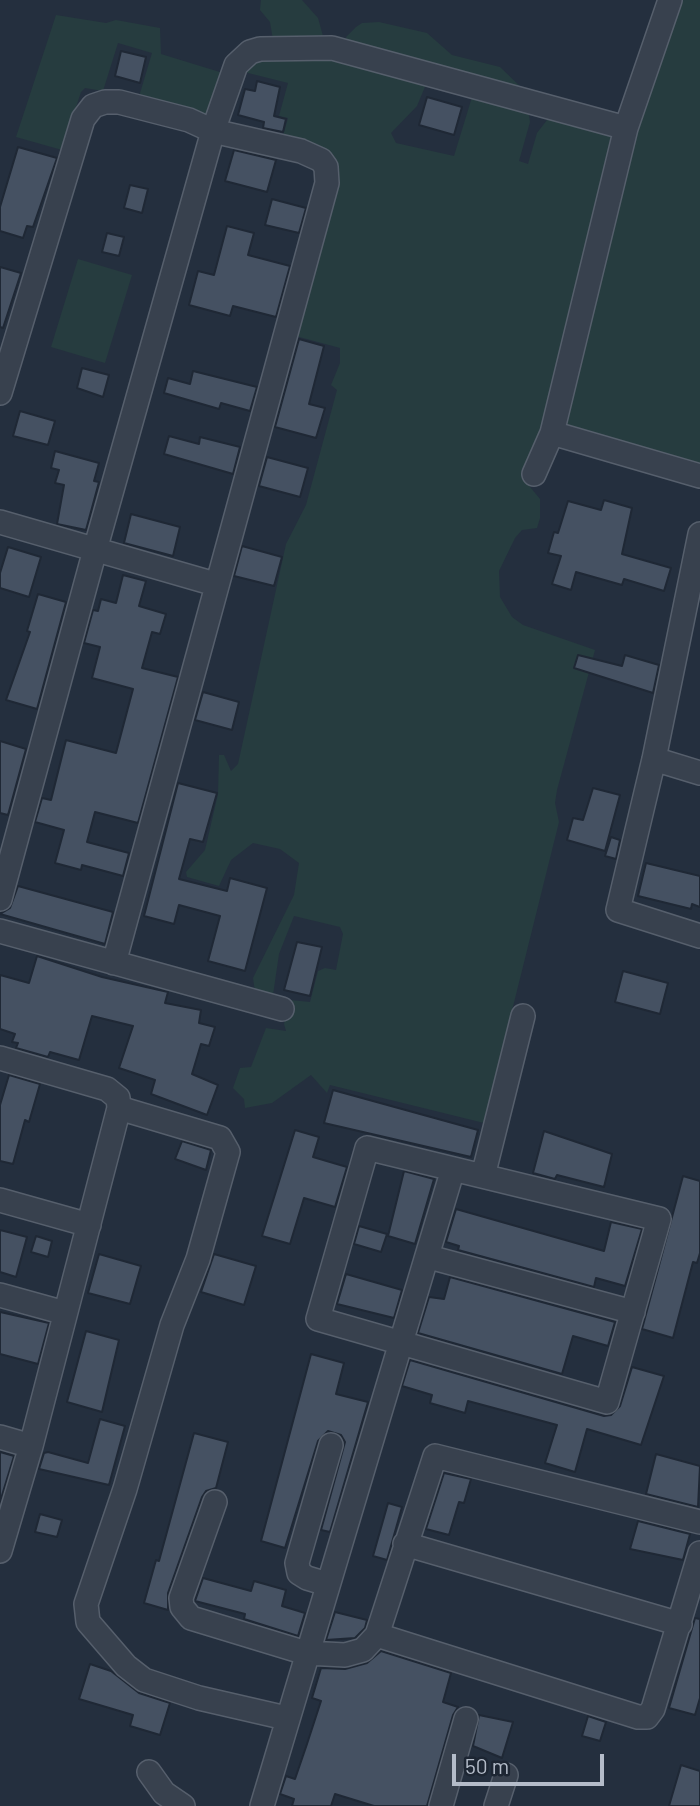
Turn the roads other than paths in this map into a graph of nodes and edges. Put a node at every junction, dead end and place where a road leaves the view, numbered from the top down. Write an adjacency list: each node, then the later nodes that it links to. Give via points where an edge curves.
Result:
1 (670, 0): 2 (street)
2 (626, 128): 3 (street, via 344,50 314,46 255,50 241,60 230,78); 5 (street)
3 (214, 131): 4 (street, via 119,102 93,106 83,119); 10 (street); 11 (street, via 309,153 321,160 327,173)
4 (0, 393)
5 (552, 433): 6 (street); 7 (street)
6 (534, 474)
7 (700, 476)
8 (0, 522): 10 (street)
9 (700, 534): 12 (street)
10 (94, 550): 11 (street); 14 (street)
11 (215, 584): 17 (street)
12 (654, 759): 13 (street); 16 (street, via 618,910)
13 (700, 772)
14 (0, 898)
15 (0, 931): 17 (street)
16 (700, 936)
17 (114, 963): 18 (street)
18 (282, 1009)
19 (523, 1016): 23 (street)
20 (0, 1058): 21 (street, via 107,1089 118,1098)
21 (119, 1108): 25 (street); 43 (street, via 220,1138 228,1152 86,1604 88,1622 144,1680)
22 (453, 1168): 23 (street); 26 (street); 30 (street, via 367,1148 318,1319)
23 (483, 1176): 28 (street, via 659,1219)
24 (0, 1200): 25 (street)
25 (89, 1224): 29 (street)
26 (429, 1257): 28 (street); 30 (street)
27 (0, 1295): 29 (street)
28 (633, 1312): 30 (street, via 607,1402)
29 (65, 1313): 33 (street)
30 (401, 1342): 39 (street)
31 (0, 1437): 33 (street)
32 (331, 1445): 39 (street, via 297,1563 299,1573)
33 (31, 1446): 37 (street)
34 (215, 1502): 42 (street, via 181,1598 182,1607 191,1618)
35 (700, 1522): 36 (street, via 435,1456)
36 (405, 1544): 40 (street); 41 (street)
37 (0, 1551)
38 (700, 1553): 40 (street)
39 (327, 1584): 42 (street)
40 (680, 1624): 41 (street, via 647,1717)
41 (377, 1635): 42 (street, via 355,1654)
42 (306, 1653): 43 (street)
43 (286, 1718): 48 (street)
44 (466, 1719): 49 (street)
45 (149, 1772): 47 (street, via 164,1793)
46 (506, 1775): 50 (street)
47 (183, 1806)
48 (262, 1806)
49 (441, 1806)
50 (496, 1806)

